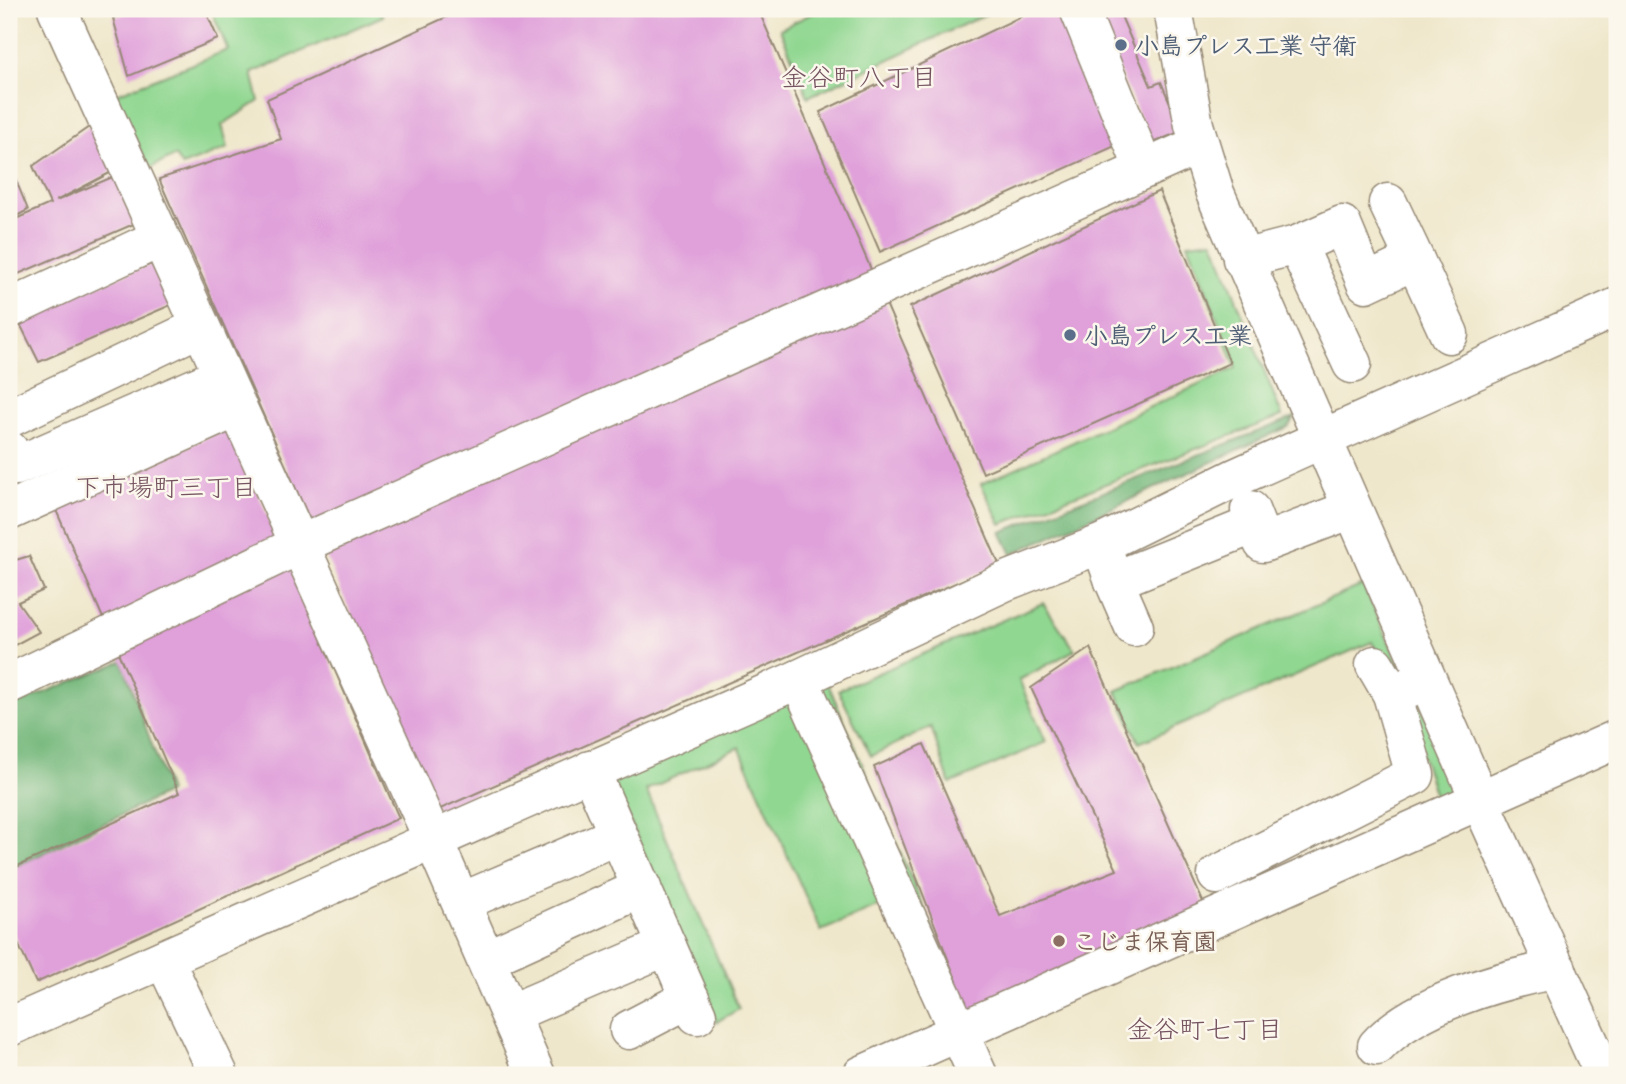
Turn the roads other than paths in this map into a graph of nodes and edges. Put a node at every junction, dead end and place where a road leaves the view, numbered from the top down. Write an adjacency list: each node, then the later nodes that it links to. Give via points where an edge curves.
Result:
1 (57, 9): 7 (street)
2 (1079, 9): 5 (street)
3 (1173, 9): 4 (street)
4 (1199, 145): 5 (street); 9 (street)
5 (1144, 169): 25 (street)
6 (1388, 203): 10 (street)
7 (160, 239): 12 (street); 13 (street)
8 (1297, 245): 9 (street); 10 (street, via 1342,225 1366,283); 15 (street)
9 (1242, 259): 18 (street)
10 (1415, 260): 14 (street)
11 (1617, 307): 18 (street)
12 (9, 309)
13 (200, 327): 16 (street); 17 (street)
14 (1449, 334)
15 (1352, 364)
16 (229, 392): 19 (street, via 16,466); 22 (street); 25 (street)
17 (9, 418)
18 (1324, 439): 20 (street); 21 (street)
19 (9, 450)
20 (1237, 477): 23 (street); 24 (street)
21 (1352, 509): 23 (street, via 1263,543); 28 (street)
22 (9, 511)
23 (1255, 524): 26 (street)
24 (1101, 544): 26 (street); 29 (street, via 1004,582)
25 (299, 545): 30 (street); 35 (street)
26 (1114, 581): 27 (street)
27 (1134, 627)
28 (1424, 673): 33 (street); 36 (street, via 1409,688 1383,680 1415,775)
29 (799, 679): 32 (street); 46 (street)
30 (9, 684)
31 (1617, 739): 33 (street)
32 (590, 770): 34 (street); 35 (street)
33 (1479, 798): 42 (street); 46 (street)
34 (618, 835): 37 (street); 38 (street)
35 (433, 839): 41 (street); 49 (street)
36 (1217, 876)
37 (642, 888): 39 (street); 40 (street)
38 (478, 895)
39 (667, 946): 43 (street); 45 (street, via 694,1006)
40 (500, 953)
41 (164, 959): 44 (street); 48 (street)
42 (1557, 969): 47 (street, via 1497,981 1395,1027); 52 (street)
43 (530, 1005)
44 (9, 1027)
45 (629, 1030)
46 (958, 1031): 50 (street); 51 (street)
47 (1377, 1046)
48 (219, 1075)
49 (536, 1075)
50 (862, 1075)
51 (978, 1075)
52 (1604, 1075)

